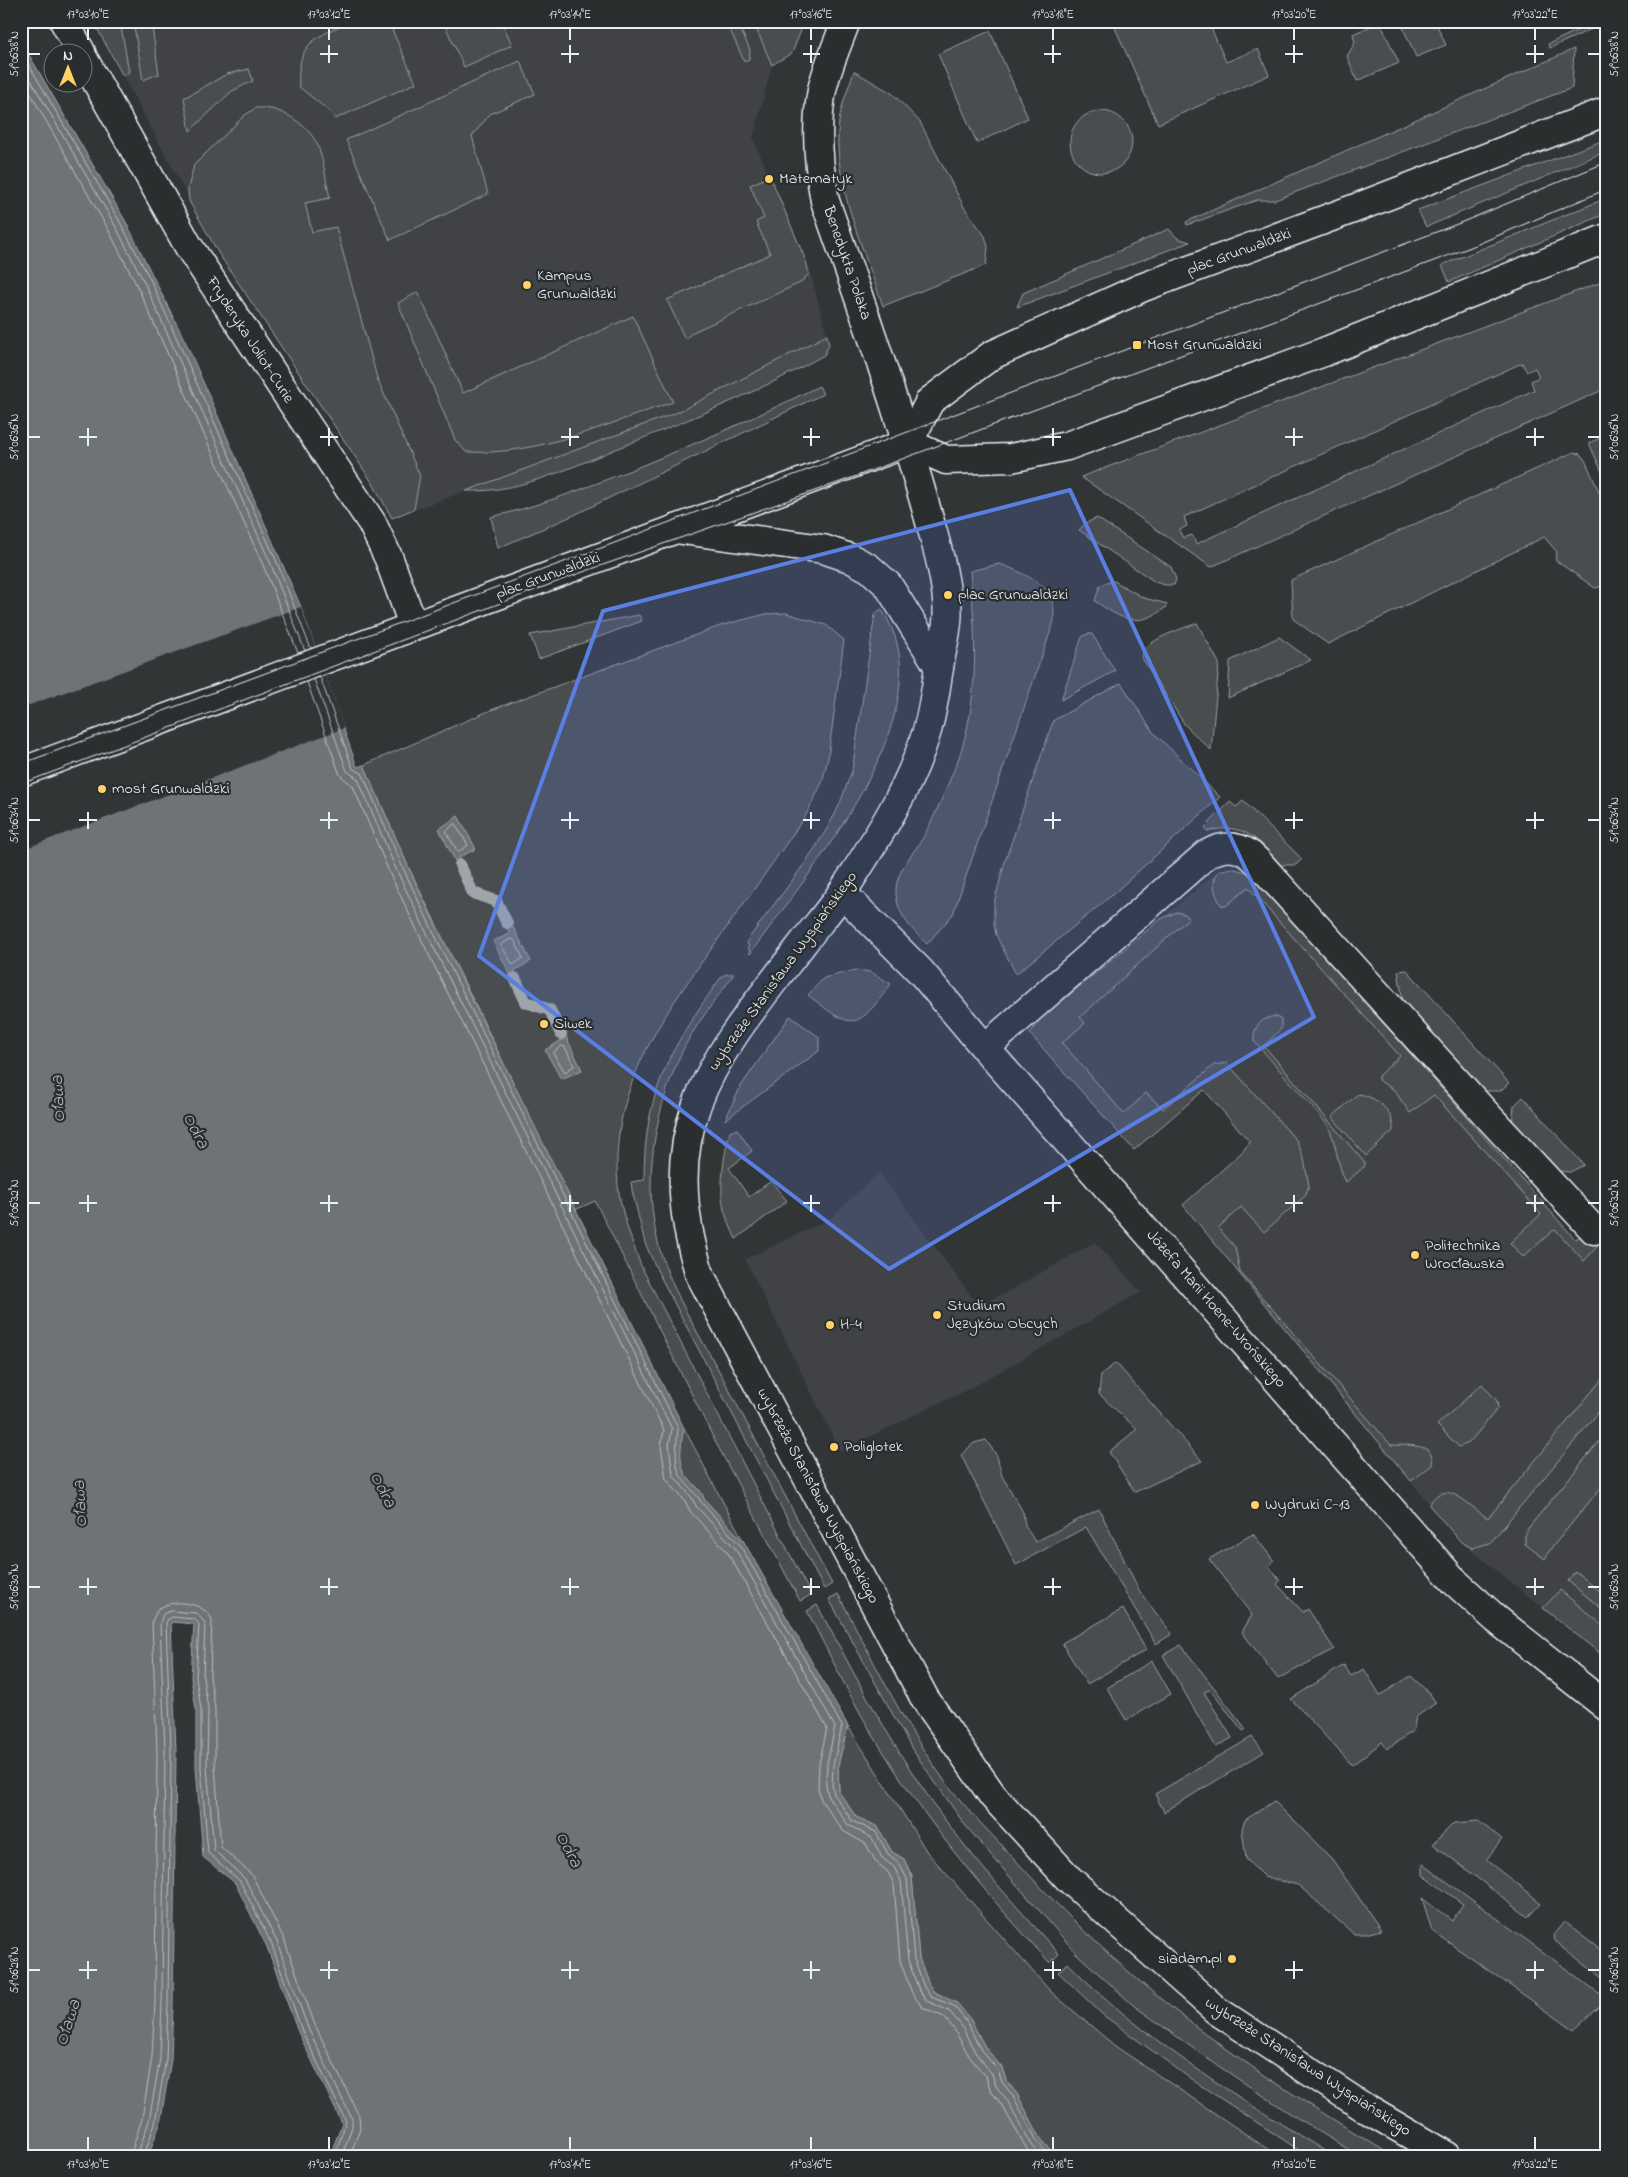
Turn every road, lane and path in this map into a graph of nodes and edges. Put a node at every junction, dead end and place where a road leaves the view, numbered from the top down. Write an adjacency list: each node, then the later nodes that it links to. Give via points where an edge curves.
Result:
1 (64, 21): 3 (street)
2 (846, 21): 7 (street, Benedykta Polaka, via 822,89 818,160 825,200)
3 (76, 42)
4 (92, 74): 9 (street, Fryderyka Joliot-Curie, via 189,247 372,523)
5 (1607, 111): 7 (street, plac Grunwaldzki, via 1141,288 992,355 930,401)
6 (1607, 238): 7 (street, via 1333,348 1067,446 1011,458 946,460)
7 (908, 443): 8 (street, plac Grunwaldzki); 10 (street, wybrzeże Stanisława Wyspiańskiego, via 945,588 948,618)
8 (675, 529): 9 (street, plac Grunwaldzki); 10 (street, via 823,549 850,558 888,585)
9 (414, 625): 11 (street)
10 (939, 668): 12 (street, wybrzeże Stanisława Wyspiańskiego, via 925,738 911,774)
11 (21, 772)
12 (842, 893): 13 (street, Józefa Marii Hoene-Wrońskiego, via 922,972); 16 (street, wybrzeże Stanisława Wyspiańskiego, via 744,1021 711,1069 698,1101 683,1157 683,1182 690,1241 700,1275 924,1699 993,1796 1069,1879 1216,2010 1365,2108)
13 (985, 1048): 14 (street, via 1207,854 1219,848 1240,848 1253,856); 15 (street, Józefa Marii Hoene-Wrońskiego, via 1455,1582)
14 (1594, 1230)
15 (1607, 1708)
16 (1447, 2156)

